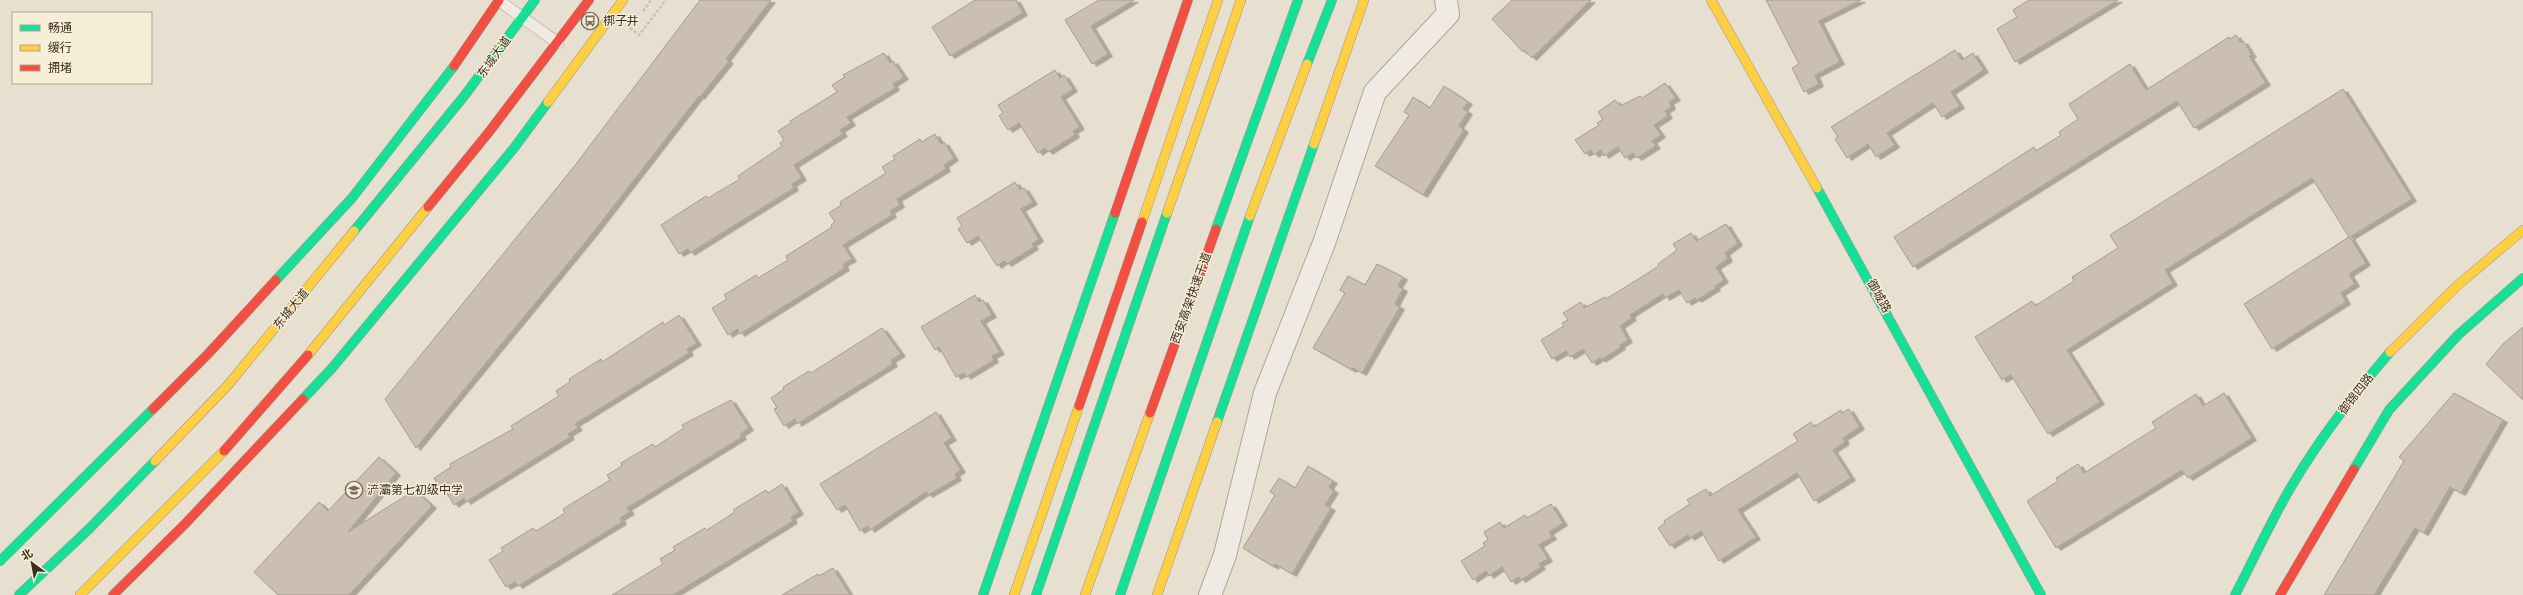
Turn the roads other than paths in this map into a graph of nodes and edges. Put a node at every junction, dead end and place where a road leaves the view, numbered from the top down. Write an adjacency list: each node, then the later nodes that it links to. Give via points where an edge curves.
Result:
1 (499, 0): 13 (lane); 17 (main road, via 466,50 352,198 208,354)
2 (535, 0): 13 (main road, 东城大道)
3 (589, 0): 14 (main road)
4 (623, 0): 20 (main road, via 514,148 333,367)
5 (1188, 0): 21 (main road)
6 (1218, 0): 22 (main road)
7 (1241, 0): 23 (main road)
8 (1298, 0): 24 (main road, 西安高架快速干道)
9 (1332, 0): 25 (main road, via 1267,166)
10 (1364, 0): 26 (main road)
11 (1446, 0): 27 (street, via 1448,14 1375,92 1324,243 1265,393 1225,555)
12 (1711, 0): 28 (main road, 御城路, via 1881,301)
13 (523, 17): 14 (lane); 18 (main road, 东城大道, via 465,96 230,384 89,529)
14 (558, 43): 19 (main road, via 293,374 220,455)
15 (2523, 230): 29 (main road, 御锦四路, via 2478,264 2435,304 2352,397 2294,482)
16 (2523, 278): 30 (main road, via 2458,335 2389,410)
17 (0, 562)
18 (19, 595)
19 (80, 595)
20 (113, 595)
21 (983, 595)
22 (1014, 595)
23 (1036, 595)
24 (1085, 595)
25 (1120, 595)
26 (1157, 595)
27 (1210, 595)
28 (2041, 595)
29 (2234, 595)
30 (2280, 595)

